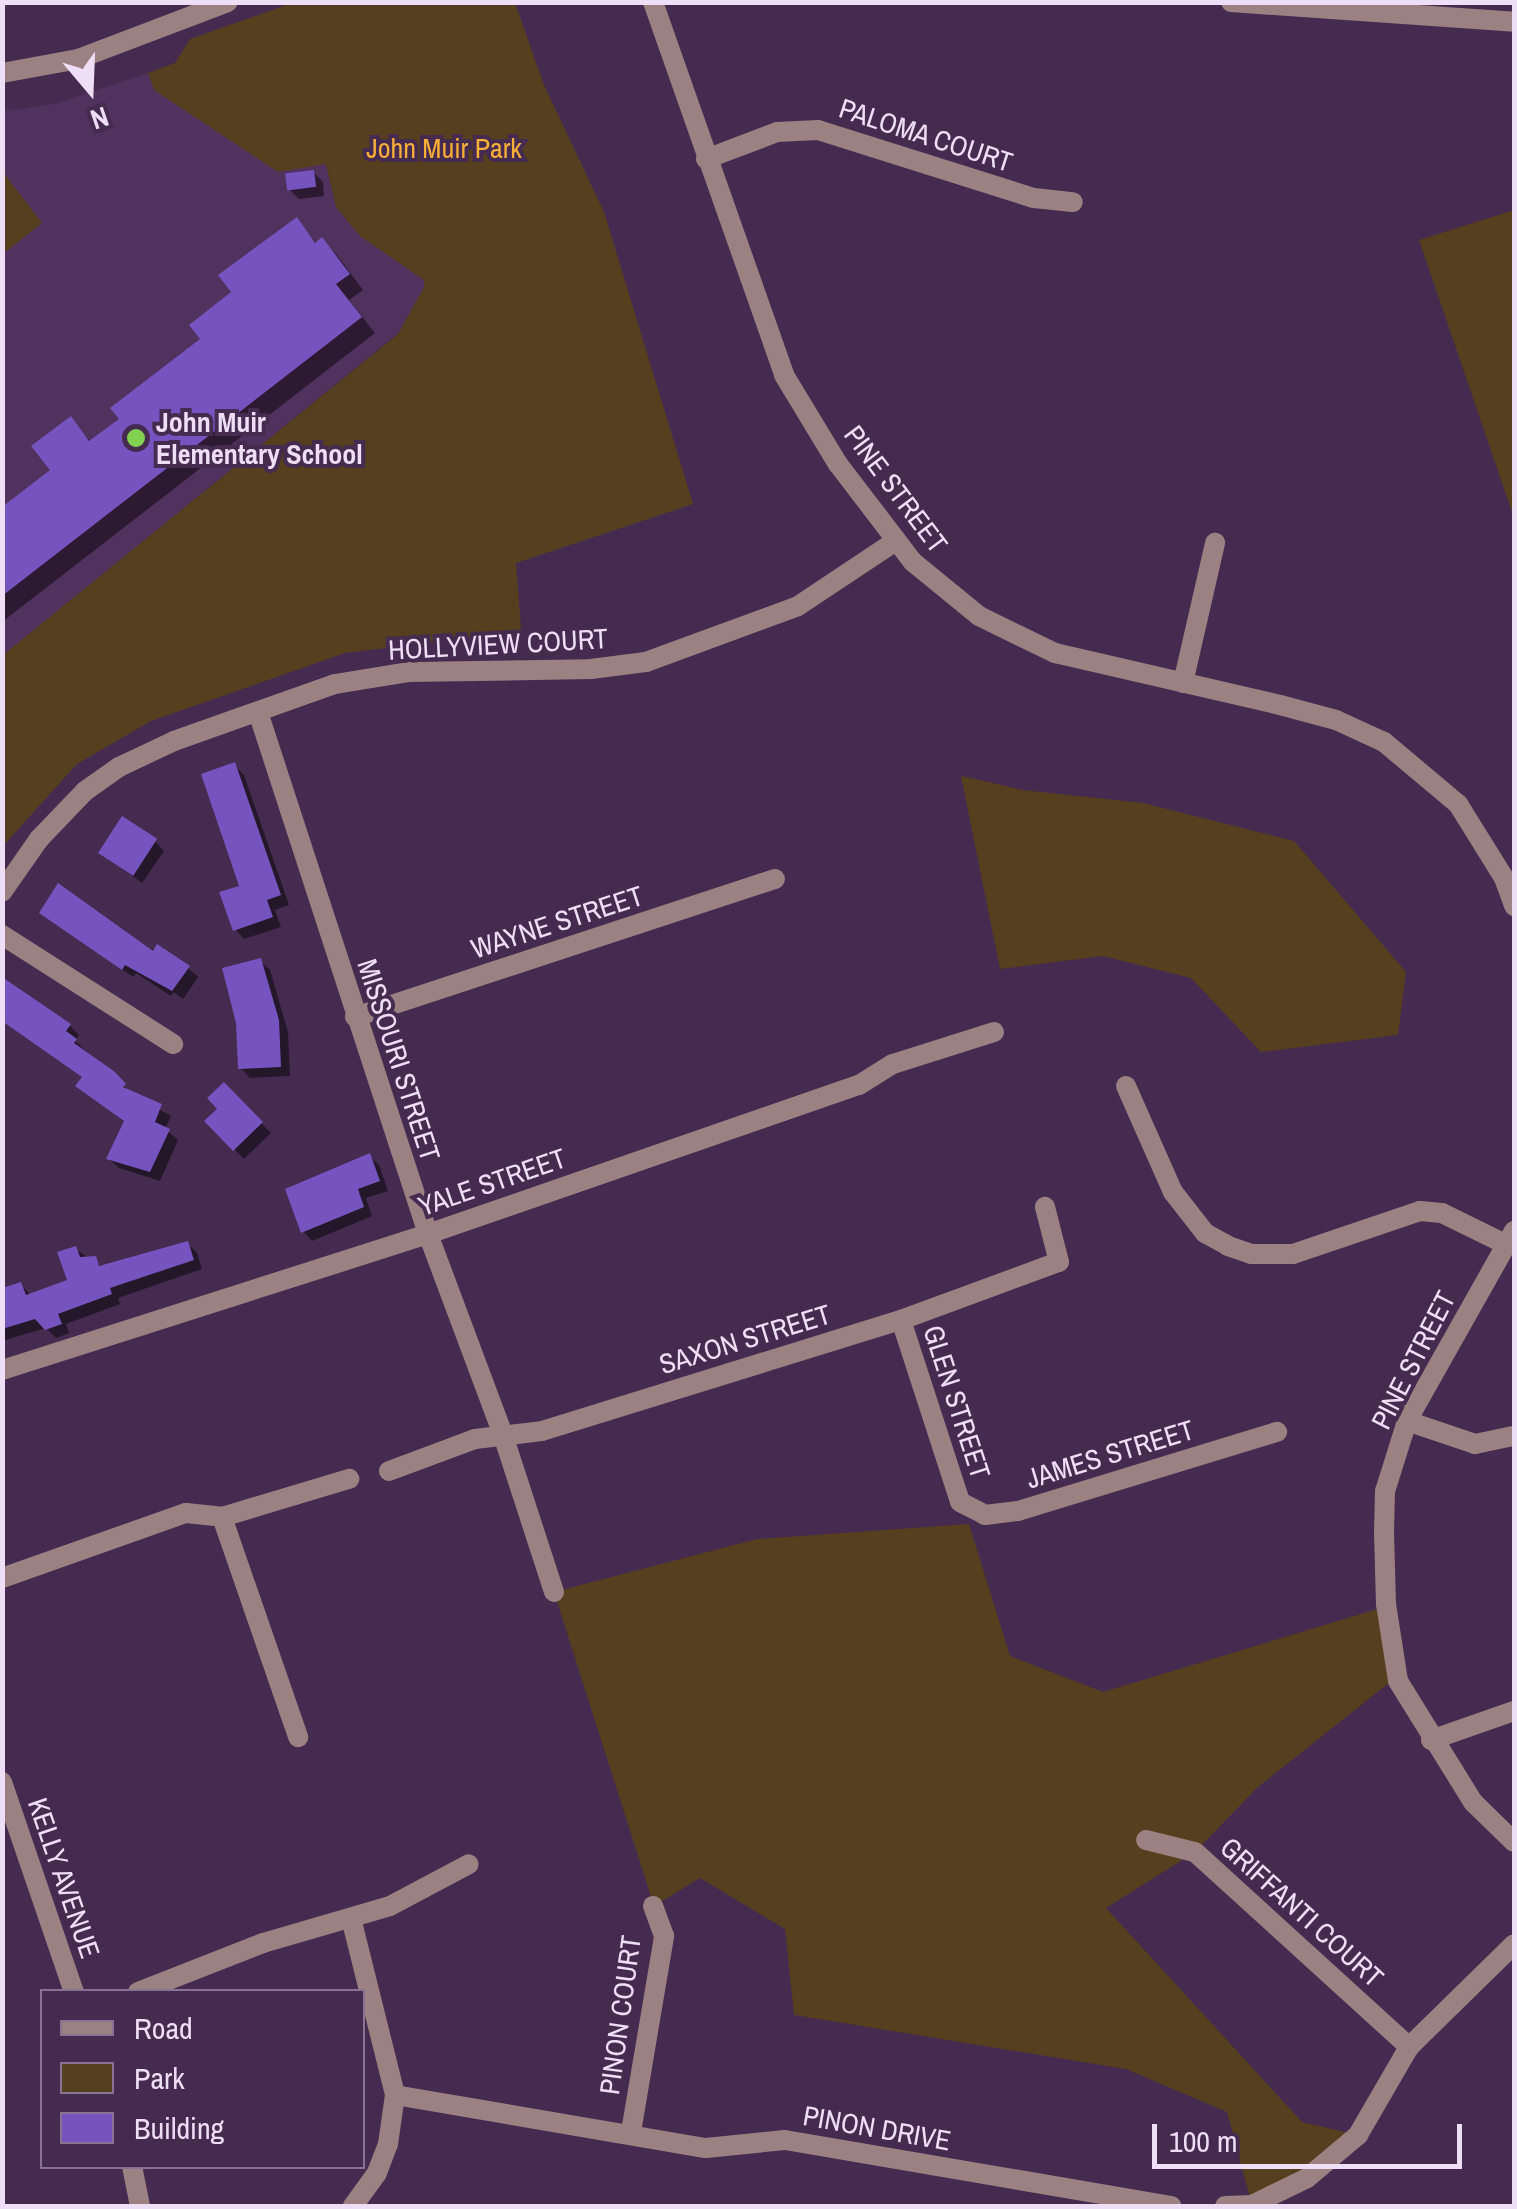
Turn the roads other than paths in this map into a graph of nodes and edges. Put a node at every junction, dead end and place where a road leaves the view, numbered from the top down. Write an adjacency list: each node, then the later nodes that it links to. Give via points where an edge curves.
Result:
1 (228, 2): 6 (street, via 78,59)
2 (652, 2): 7 (street, PINE STREET)
3 (1230, 2): 4 (street)
4 (1275, 4): 5 (street)
5 (1514, 22)
6 (2, 73)
7 (706, 158): 8 (street, PALOMA COURT, via 777,132 818,130 1034,198); 9 (street, PINE STREET, via 784,375)
8 (1073, 202)
9 (896, 542): 11 (street, PINE STREET, via 948,594 1019,638); 12 (street, HOLLYVIEW COURT, via 798,606 646,662 408,672 335,684)
10 (1216, 543): 11 (street)
11 (1182, 683): 15 (street, PINE STREET, via 1336,720 1384,742 1458,804)
12 (258, 712): 14 (street, HOLLYVIEW COURT, via 174,741 85,790); 17 (street, MISSOURI STREET)
13 (775, 879): 17 (street, WAYNE STREET)
14 (2, 892)
15 (1514, 906)
16 (2, 935): 19 (street)
17 (355, 1016): 22 (street, MISSOURI STREET)
18 (994, 1032): 22 (street, YALE STREET)
19 (173, 1044)
20 (1126, 1086): 23 (street, via 1173,1192 1204,1233 1228,1246 1251,1254 1293,1254 1420,1212 1442,1213)
21 (1045, 1207): 24 (street, SAXON STREET, via 1059,1262)
22 (428, 1234): 25 (street, YALE STREET); 28 (street, MISSOURI STREET)
23 (1511, 1238): 26 (street, PINE STREET)
24 (901, 1320): 28 (street, SAXON STREET, via 542,1430); 32 (street, GLEN STREET)
25 (2, 1370)
26 (1407, 1422): 29 (street, via 1475,1444); 38 (street, PINE STREET, via 1385,1491 1386,1604 1398,1681)
27 (1277, 1432): 32 (street, JAMES STREET, via 1018,1511 986,1515)
28 (503, 1435): 30 (street, SAXON STREET); 35 (street, MISSOURI STREET)
29 (1514, 1436)
30 (390, 1471)
31 (349, 1478): 33 (street)
32 (960, 1502)
33 (222, 1518): 34 (street, via 186,1514); 37 (street)
34 (2, 1578)
35 (554, 1592)
36 (1514, 1711): 38 (street)
37 (298, 1737)
38 (1431, 1740): 41 (street, PINE STREET, via 1473,1802)
39 (2, 1782): 46 (street, KELLY AVENUE)
40 (1146, 1840): 48 (street, GRIFFANTI COURT, via 1195,1852)
41 (1514, 1842)
42 (469, 1864): 44 (street, via 390,1906)
43 (654, 1906): 50 (street, PINON COURT, via 664,1936)
44 (351, 1918): 47 (street, via 263,1943); 49 (street)
45 (1514, 1944): 48 (street)
46 (73, 1989)
47 (146, 1989)
48 (1409, 2047): 55 (street, via 1358,2135 1307,2178 1252,2205)
49 (394, 2095): 50 (street, PINON DRIVE); 53 (street, via 388,2144 377,2173)
50 (631, 2132): 54 (street, PINON DRIVE, via 706,2148 784,2140)
51 (133, 2169): 52 (street)
52 (140, 2206)
53 (352, 2206)
54 (1171, 2206)
55 (1225, 2206)

